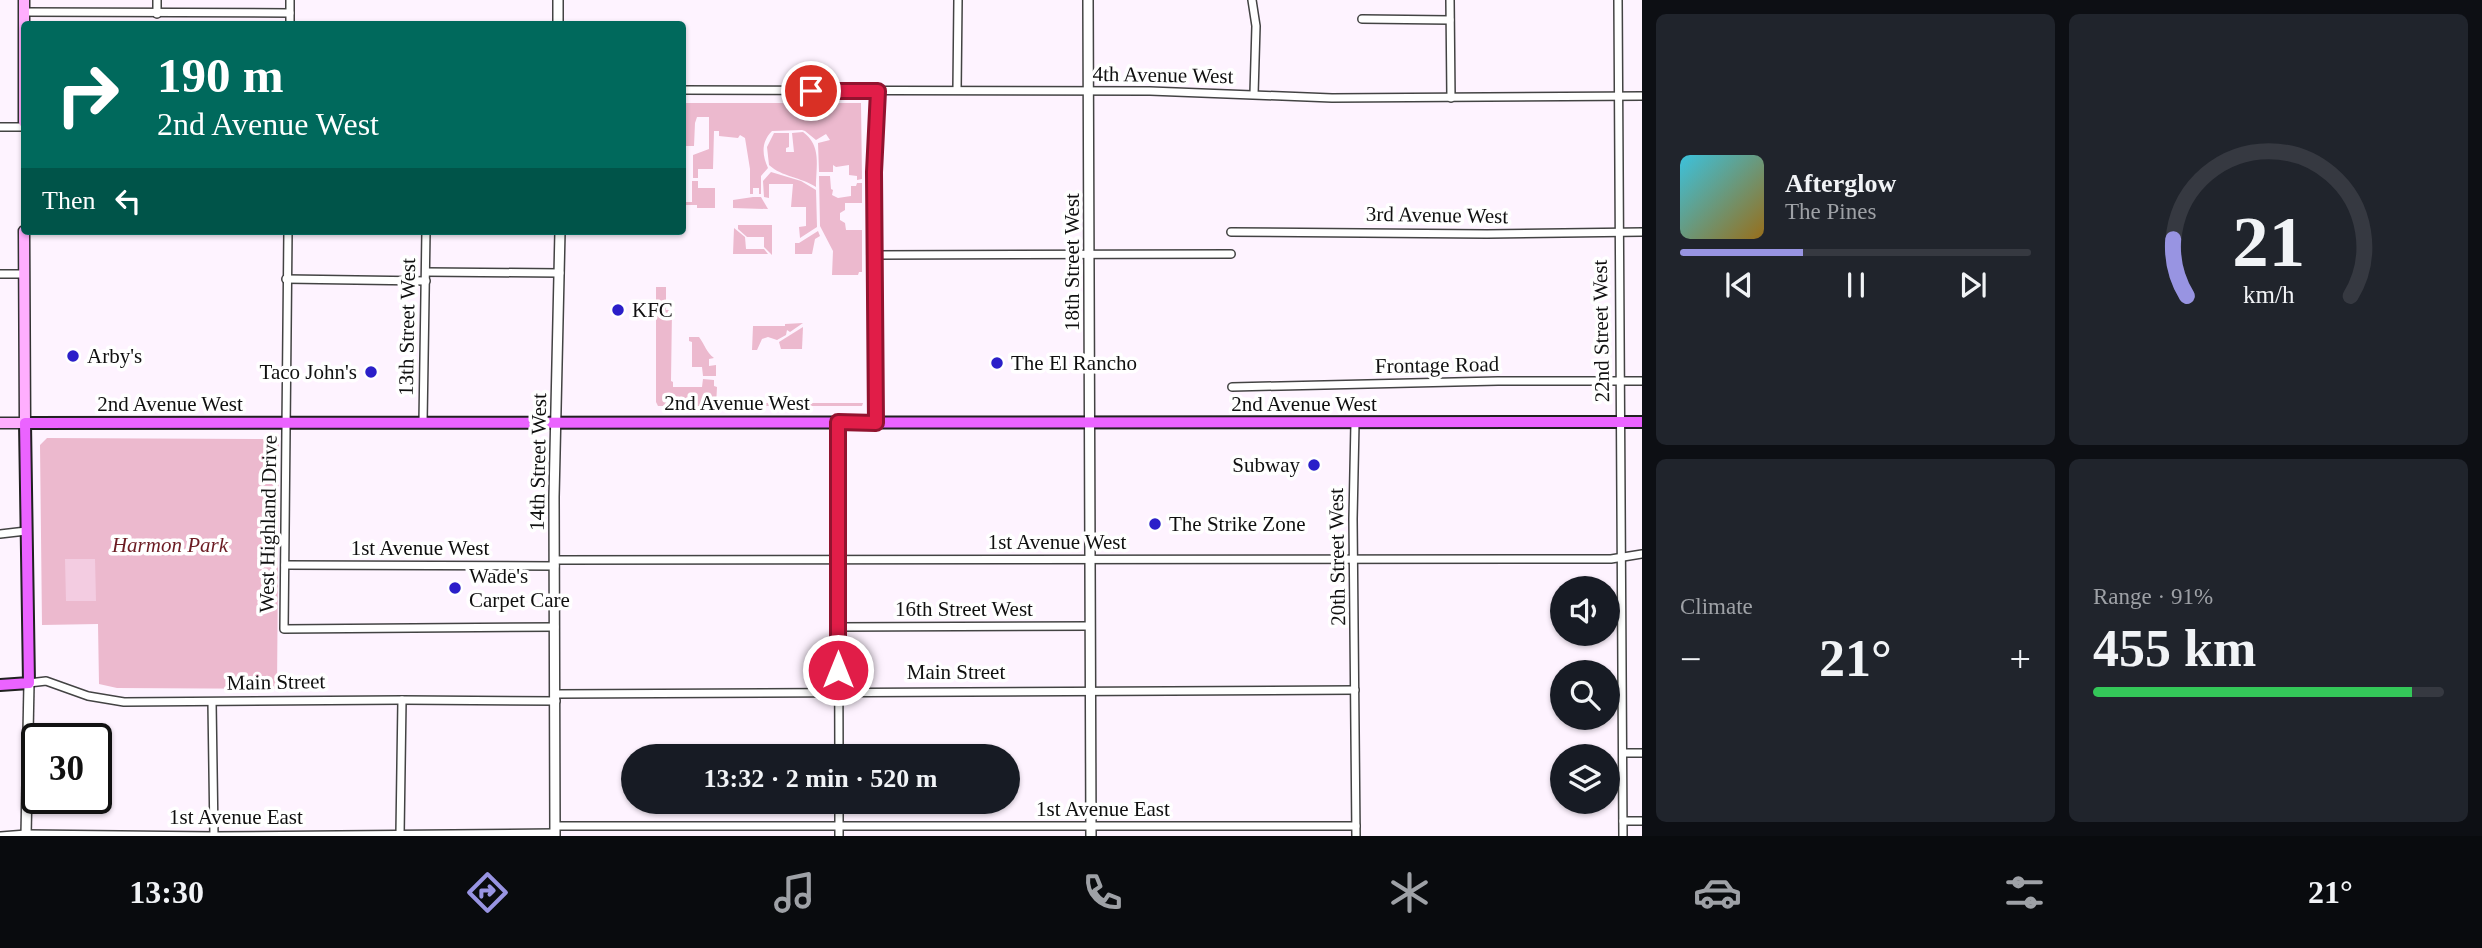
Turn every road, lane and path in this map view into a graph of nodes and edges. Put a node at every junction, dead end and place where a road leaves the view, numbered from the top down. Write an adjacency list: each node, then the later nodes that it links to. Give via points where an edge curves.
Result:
1 (24, 0): 10 (main road)
2 (157, 0): 12 (street)
3 (290, 0): 11 (street)
4 (558, 0): 17 (street)
5 (958, 0): 19 (street)
6 (1088, 0): 20 (street, 18th Street West)
7 (1252, 0): 22 (street)
8 (1450, 0): 14 (street)
9 (1618, 0): 23 (street, 22nd Street West)
10 (24, 12): 12 (street); 15 (main road)
11 (290, 13): 12 (street); 16 (street)
12 (157, 14)
13 (1362, 19): 14 (street)
14 (1450, 20): 25 (street)
15 (24, 21)
16 (290, 21)
17 (558, 21)
18 (686, 90): 21 (street, 4th Avenue West)
19 (957, 90): 20 (street, 4th Avenue West); 21 (street, 4th Avenue West)
20 (1089, 90): 22 (street, 4th Avenue West); 35 (street, 18th Street West)
21 (878, 91): 37 (street)
22 (1254, 94): 25 (street, 4th Avenue West)
23 (1618, 96): 24 (street, 4th Avenue West); 25 (street, 4th Avenue West); 29 (street, 22nd Street West)
24 (1642, 96)
25 (1451, 98)
26 (21, 125): 27 (street)
27 (0, 127)
28 (1231, 232): 29 (street, 3rd Avenue West)
29 (1618, 232): 30 (street, 3rd Avenue West); 44 (street, 22nd Street West)
30 (1642, 232)
31 (24, 235): 41 (main road)
32 (288, 235): 42 (street, West Highland Drive)
33 (426, 235): 38 (street, 13th Street West)
34 (560, 235): 39 (street, 14th Street West)
35 (1090, 254): 36 (street); 37 (street); 55 (street, 18th Street West)
36 (1231, 254)
37 (875, 255): 54 (street)
38 (426, 272): 39 (street); 43 (street, 13th Street West)
39 (560, 273): 53 (street, 14th Street West)
40 (0, 274): 41 (street)
41 (23, 274): 50 (main road)
42 (286, 279): 43 (street); 51 (street, West Highland Drive)
43 (426, 281): 52 (street, 13th Street West)
44 (1619, 380): 45 (street, Frontage Road); 46 (street, Frontage Road); 57 (street, 22nd Street West)
45 (1642, 381)
46 (1232, 387)
47 (838, 422): 53 (main road, 2nd Avenue West); 54 (main road, 2nd Avenue West); 63 (street)
48 (1642, 422): 57 (main road, 2nd Avenue West)
49 (0, 423): 50 (main road, 2nd Avenue West)
50 (25, 423): 51 (main road, 2nd Avenue West); 58 (main road)
51 (286, 423): 52 (main road, 2nd Avenue West); 66 (street, West Highland Drive)
52 (423, 423): 53 (main road, 2nd Avenue West)
53 (556, 423): 65 (street, 14th Street West)
54 (876, 423): 55 (main road, 2nd Avenue West)
55 (1090, 423): 56 (main road, 2nd Avenue West); 64 (street, 18th Street West)
56 (1355, 423): 57 (main road, 2nd Avenue West); 62 (street, 20th Street West)
57 (1620, 423): 61 (street, 22nd Street West)
58 (26, 531): 59 (street); 70 (main road)
59 (0, 534)
60 (1642, 554): 61 (street, 1st Avenue West)
61 (1621, 557): 62 (street, 1st Avenue West); 79 (street, 22nd Street West)
62 (1354, 559): 64 (street, 1st Avenue West); 72 (street, 20th Street West)
63 (838, 560): 64 (street, 1st Avenue West); 65 (street, 1st Avenue West); 69 (street)
64 (1089, 560): 67 (street, 18th Street West)
65 (555, 563): 66 (street, 1st Avenue West); 68 (street, 14th Street West)
66 (285, 565): 68 (street, West Highland Drive, via 284,629)
67 (1089, 626): 69 (street, 16th Street West); 73 (street, 18th Street West)
68 (555, 627): 75 (street, 14th Street West)
69 (838, 627): 74 (street)
70 (29, 683): 71 (main road, Main Street); 77 (street, Main Street, via 46,681 108,701); 89 (street)
71 (0, 685)
72 (1356, 690): 73 (street, Main Street); 85 (street, 20th Street West)
73 (1089, 691): 74 (street, Main Street); 86 (street, 18th Street West)
74 (838, 692): 75 (street, Main Street); 78 (street)
75 (556, 697): 76 (street, Main Street); 87 (street, 14th Street West)
76 (402, 700): 77 (street, Main Street); 88 (street)
77 (212, 702): 92 (street)
78 (839, 744)
79 (1623, 753): 80 (street); 82 (street, 22nd Street West)
80 (1642, 753)
81 (839, 814): 84 (street)
82 (1623, 821): 83 (street); 95 (street, 22nd Street West)
83 (1642, 821)
84 (839, 826): 86 (street, 1st Avenue East); 87 (street, 1st Avenue East); 93 (street)
85 (1356, 826): 86 (street, 1st Avenue East); 94 (street, 20th Street West)
86 (1091, 831)
87 (555, 832): 88 (street, 1st Avenue East)
88 (400, 834): 90 (street, 1st Avenue East)
89 (26, 835): 91 (street, 1st Avenue East); 92 (street, 1st Avenue East)
90 (293, 835): 92 (street, 1st Avenue East)
91 (1, 836)
92 (214, 836)
93 (839, 836)
94 (1356, 836)
95 (1623, 836)

